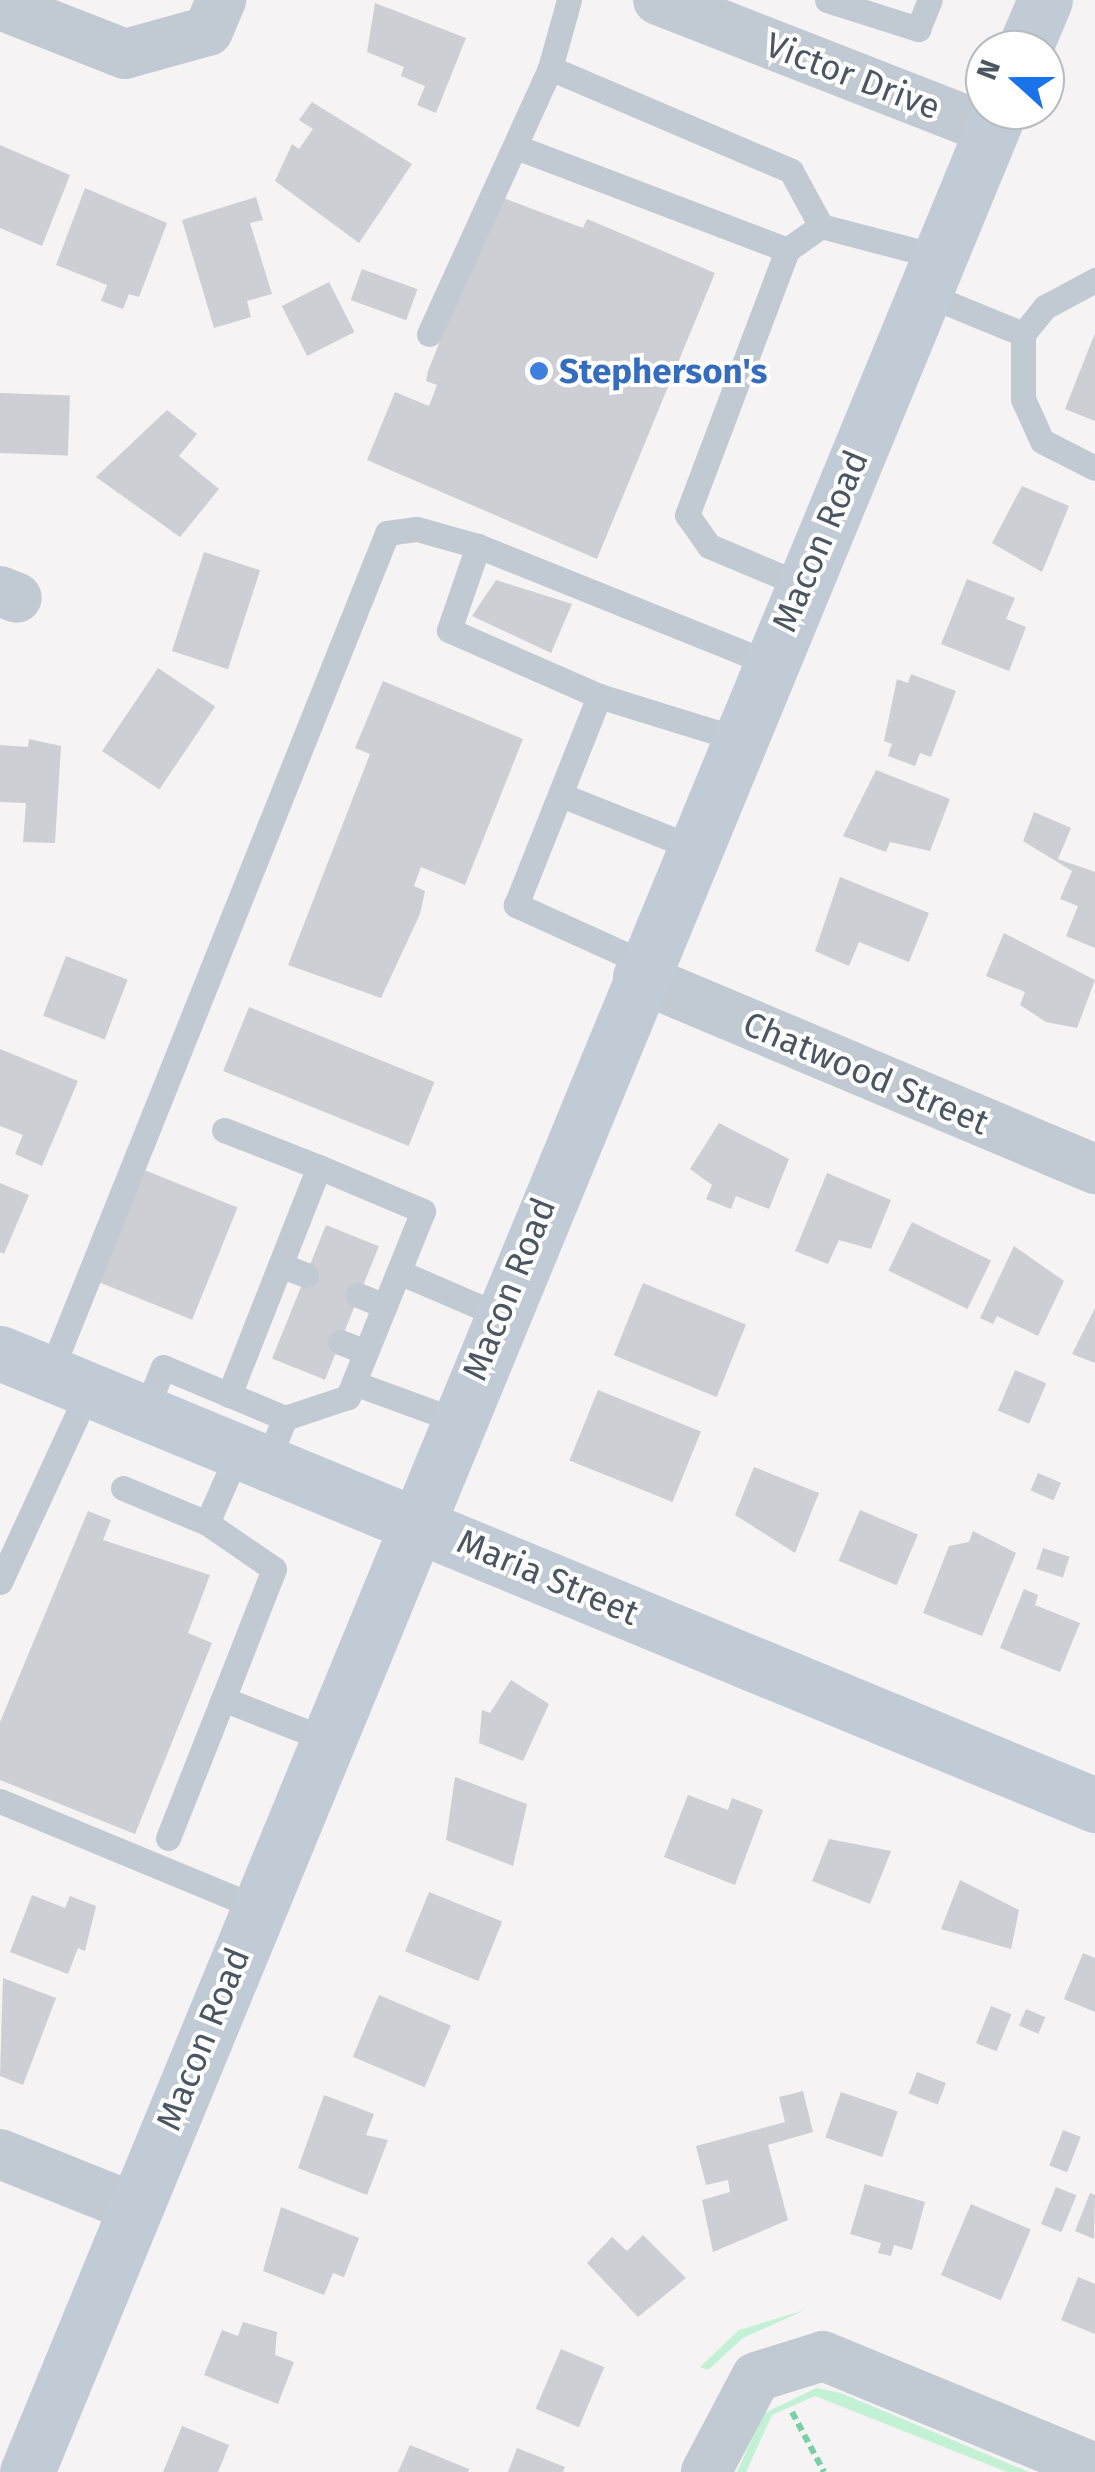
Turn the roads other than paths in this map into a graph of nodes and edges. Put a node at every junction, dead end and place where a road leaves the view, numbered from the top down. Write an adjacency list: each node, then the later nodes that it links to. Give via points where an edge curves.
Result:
1 (570, 0): 9 (lane)
2 (658, 0): 10 (street, Victor Drive)
3 (826, 0): 4 (lane, via 918,29)
4 (930, 0)
5 (1045, 0): 8 (main road)
6 (0, 5): 7 (street, via 125,54)
7 (215, 16)
8 (1032, 30)
9 (550, 68): 12 (lane); 13 (lane, via 791,170)
10 (965, 109)
11 (992, 130): 15 (main road, Macon Road)
12 (519, 148): 14 (lane); 17 (lane, via 500,164)
13 (822, 226): 14 (lane); 15 (lane)
14 (787, 250): 21 (lane, via 688,515 709,546)
15 (931, 275): 18 (lane); 21 (main road, Macon Road)
16 (1095, 280): 18 (lane, via 1046,307)
17 (429, 334)
18 (1024, 334): 19 (lane, via 1022,399 1042,441)
19 (1095, 468)
20 (478, 546): 22 (lane); 23 (lane, via 449,630); 42 (lane, via 417,529 387,533)
21 (802, 584): 22 (main road, Macon Road)
22 (769, 663): 24 (main road, Macon Road)
23 (599, 696): 24 (lane); 25 (lane)
24 (738, 738): 26 (main road, Macon Road)
25 (561, 796): 26 (lane); 27 (lane, via 516,905)
26 (692, 847): 27 (main road, Macon Road)
27 (641, 970): 30 (street, Chatwood Street); 37 (main road, Macon Road)
28 (224, 1130): 29 (lane)
29 (319, 1167): 31 (lane); 32 (lane, via 423,1211)
30 (1095, 1169)
31 (280, 1265): 33 (lane); 36 (lane)
32 (398, 1272): 35 (lane); 37 (lane)
33 (306, 1275)
34 (358, 1295): 35 (lane)
35 (385, 1306): 40 (lane)
36 (262, 1313): 38 (lane); 44 (lane)
37 (499, 1315): 46 (main road, Macon Road)
38 (287, 1322)
39 (340, 1342): 40 (lane)
40 (366, 1352): 43 (lane)
41 (0, 1353): 42 (main road, Maria Street)
42 (70, 1381): 45 (main road, Maria Street); 51 (lane)
43 (354, 1383): 46 (lane); 47 (lane, via 348,1397)
44 (229, 1394): 45 (lane, via 163,1366); 47 (lane)
45 (145, 1412): 47 (main road, Maria Street)
46 (456, 1420): 49 (main road, Macon Road)
47 (263, 1443): 49 (main road, Maria Street); 50 (lane)
48 (123, 1488): 50 (lane)
49 (414, 1521): 53 (main road, Macon Road); 55 (main road, Maria Street)
50 (207, 1524): 52 (lane, via 274,1568)
51 (0, 1582)
52 (223, 1699): 53 (lane); 56 (lane)
53 (325, 1739): 57 (main road, Macon Road)
54 (0, 1801): 57 (lane)
55 (1095, 1805)
56 (168, 1838)
57 (256, 1907): 59 (main road, Macon Road)
58 (0, 2154): 59 (street)
59 (135, 2208): 61 (main road, Macon Road)
60 (1095, 2468): 62 (street, via 823,2356 776,2365 742,2394)
61 (26, 2472)
62 (706, 2472)

